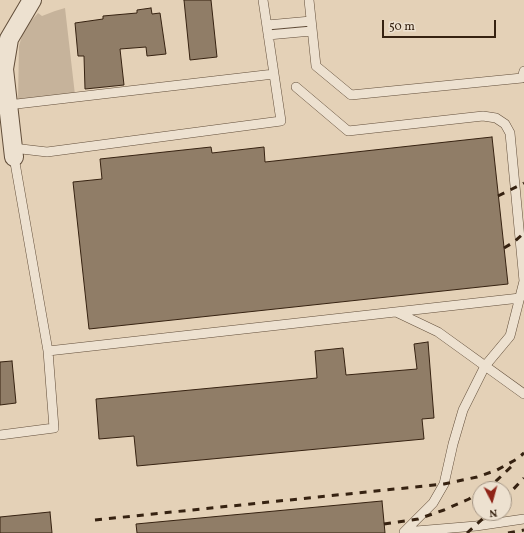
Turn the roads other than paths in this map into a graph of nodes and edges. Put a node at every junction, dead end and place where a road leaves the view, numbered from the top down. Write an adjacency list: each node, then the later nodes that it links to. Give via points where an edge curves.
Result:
1 (32, 0): 8 (street, via 9,39)
2 (263, 0): 5 (lane)
3 (309, 0): 4 (lane)
4 (311, 20): 5 (lane); 6 (lane)
5 (267, 25): 7 (lane)
6 (312, 31): 7 (lane); 9 (lane, via 316,66 351,95 522,78)
7 (268, 35): 10 (lane)
8 (2, 65): 12 (street)
9 (524, 71)
10 (274, 74): 12 (lane); 14 (lane, via 281,121 47,152)
11 (296, 87): 15 (lane, via 348,131 483,116 496,118 505,124 510,133)
12 (8, 105): 13 (street)
13 (5, 127): 14 (street)
14 (14, 152): 18 (lane)
15 (522, 252): 16 (lane, via 524,281)
16 (520, 298): 17 (lane); 19 (lane, via 510,336)
17 (396, 312): 18 (lane); 19 (lane, via 438,332)
18 (48, 350): 21 (lane, via 54,428)
19 (485, 366): 20 (lane); 22 (lane, via 463,410 444,484 433,503 404,532)
20 (524, 394)
21 (0, 434)
22 (524, 519)

